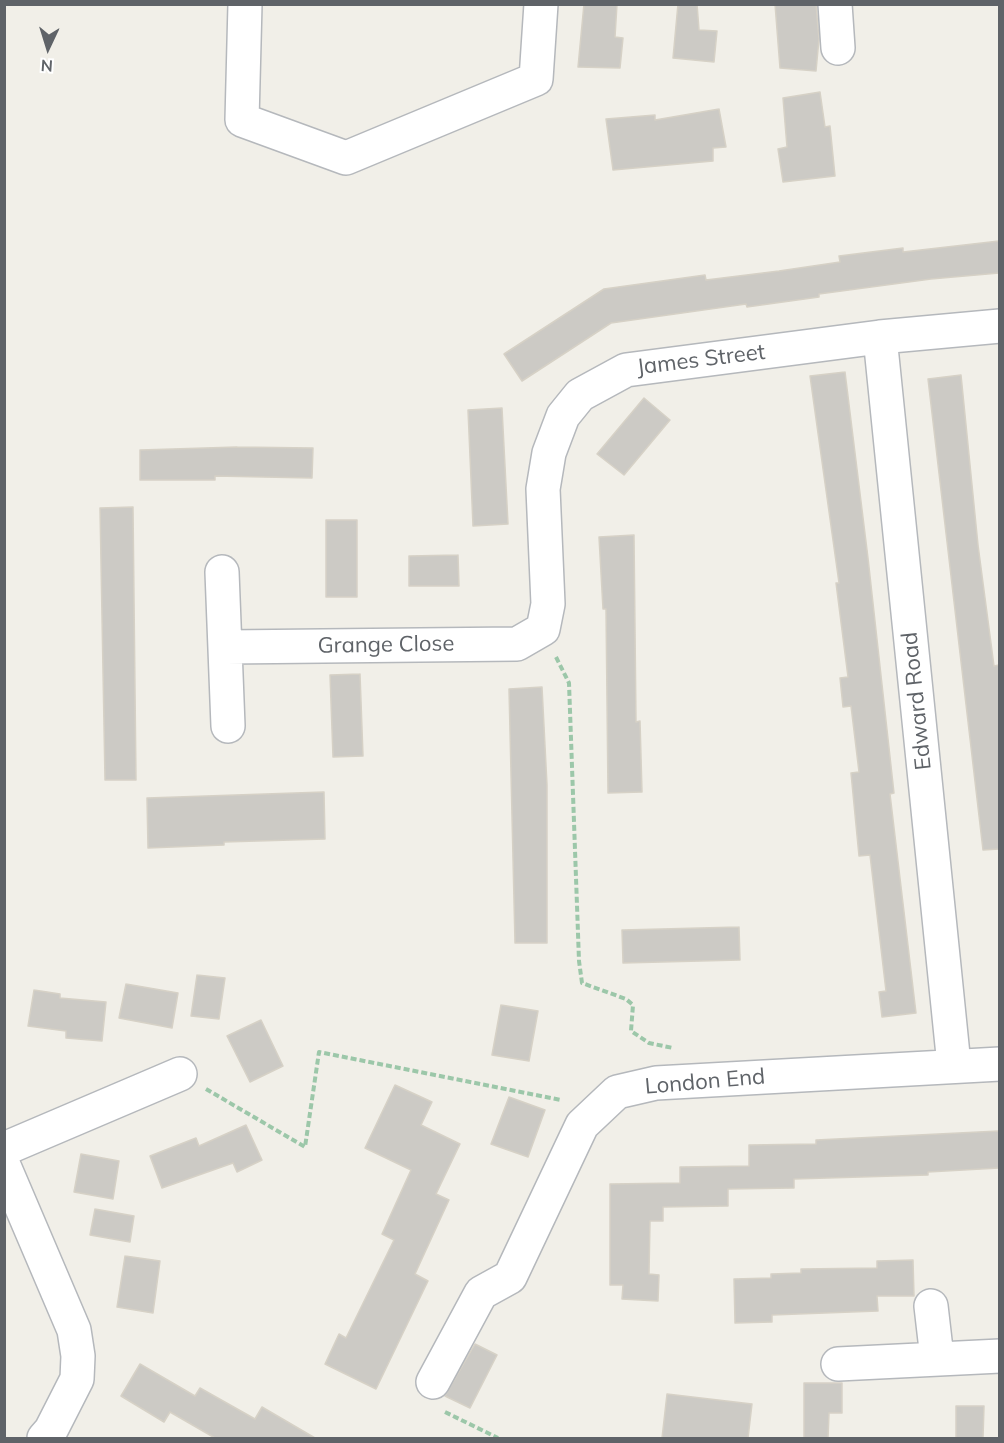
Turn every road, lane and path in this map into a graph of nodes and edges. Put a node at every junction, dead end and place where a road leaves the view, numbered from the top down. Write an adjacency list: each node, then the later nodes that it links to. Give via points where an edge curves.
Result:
1 (245, 4): 2 (street, via 242,120 346,158 536,79)
2 (541, 4)
3 (835, 4): 4 (street)
4 (838, 48)
5 (999, 326): 6 (street, James Street)
6 (880, 337): 8 (street, James Street, via 626,370 580,395 563,416 544,480 548,604); 13 (street, Edward Road)
7 (222, 572): 9 (street)
8 (543, 629): 9 (street, Grange Close, via 518,644); 11 (path, via 569,683 582,983 633,1005 632,1031 649,1043)
9 (225, 647): 10 (street)
10 (228, 726)
11 (680, 1049)
12 (999, 1064): 13 (street, London End)
13 (954, 1065): 15 (street, London End, via 656,1083 617,1092)
14 (180, 1074): 15 (path, via 305,1147 319,1052); 16 (street)
15 (600, 1108): 22 (street, London End, via 582,1125 510,1277 481,1293)
16 (4, 1149)
17 (4, 1166): 23 (street, via 74,1330 77,1379)
18 (931, 1306): 20 (street)
19 (999, 1356): 20 (street)
20 (937, 1358): 21 (street)
21 (838, 1364)
22 (433, 1382): 24 (path, via 428,1403)
23 (53, 1436)
24 (498, 1438)

